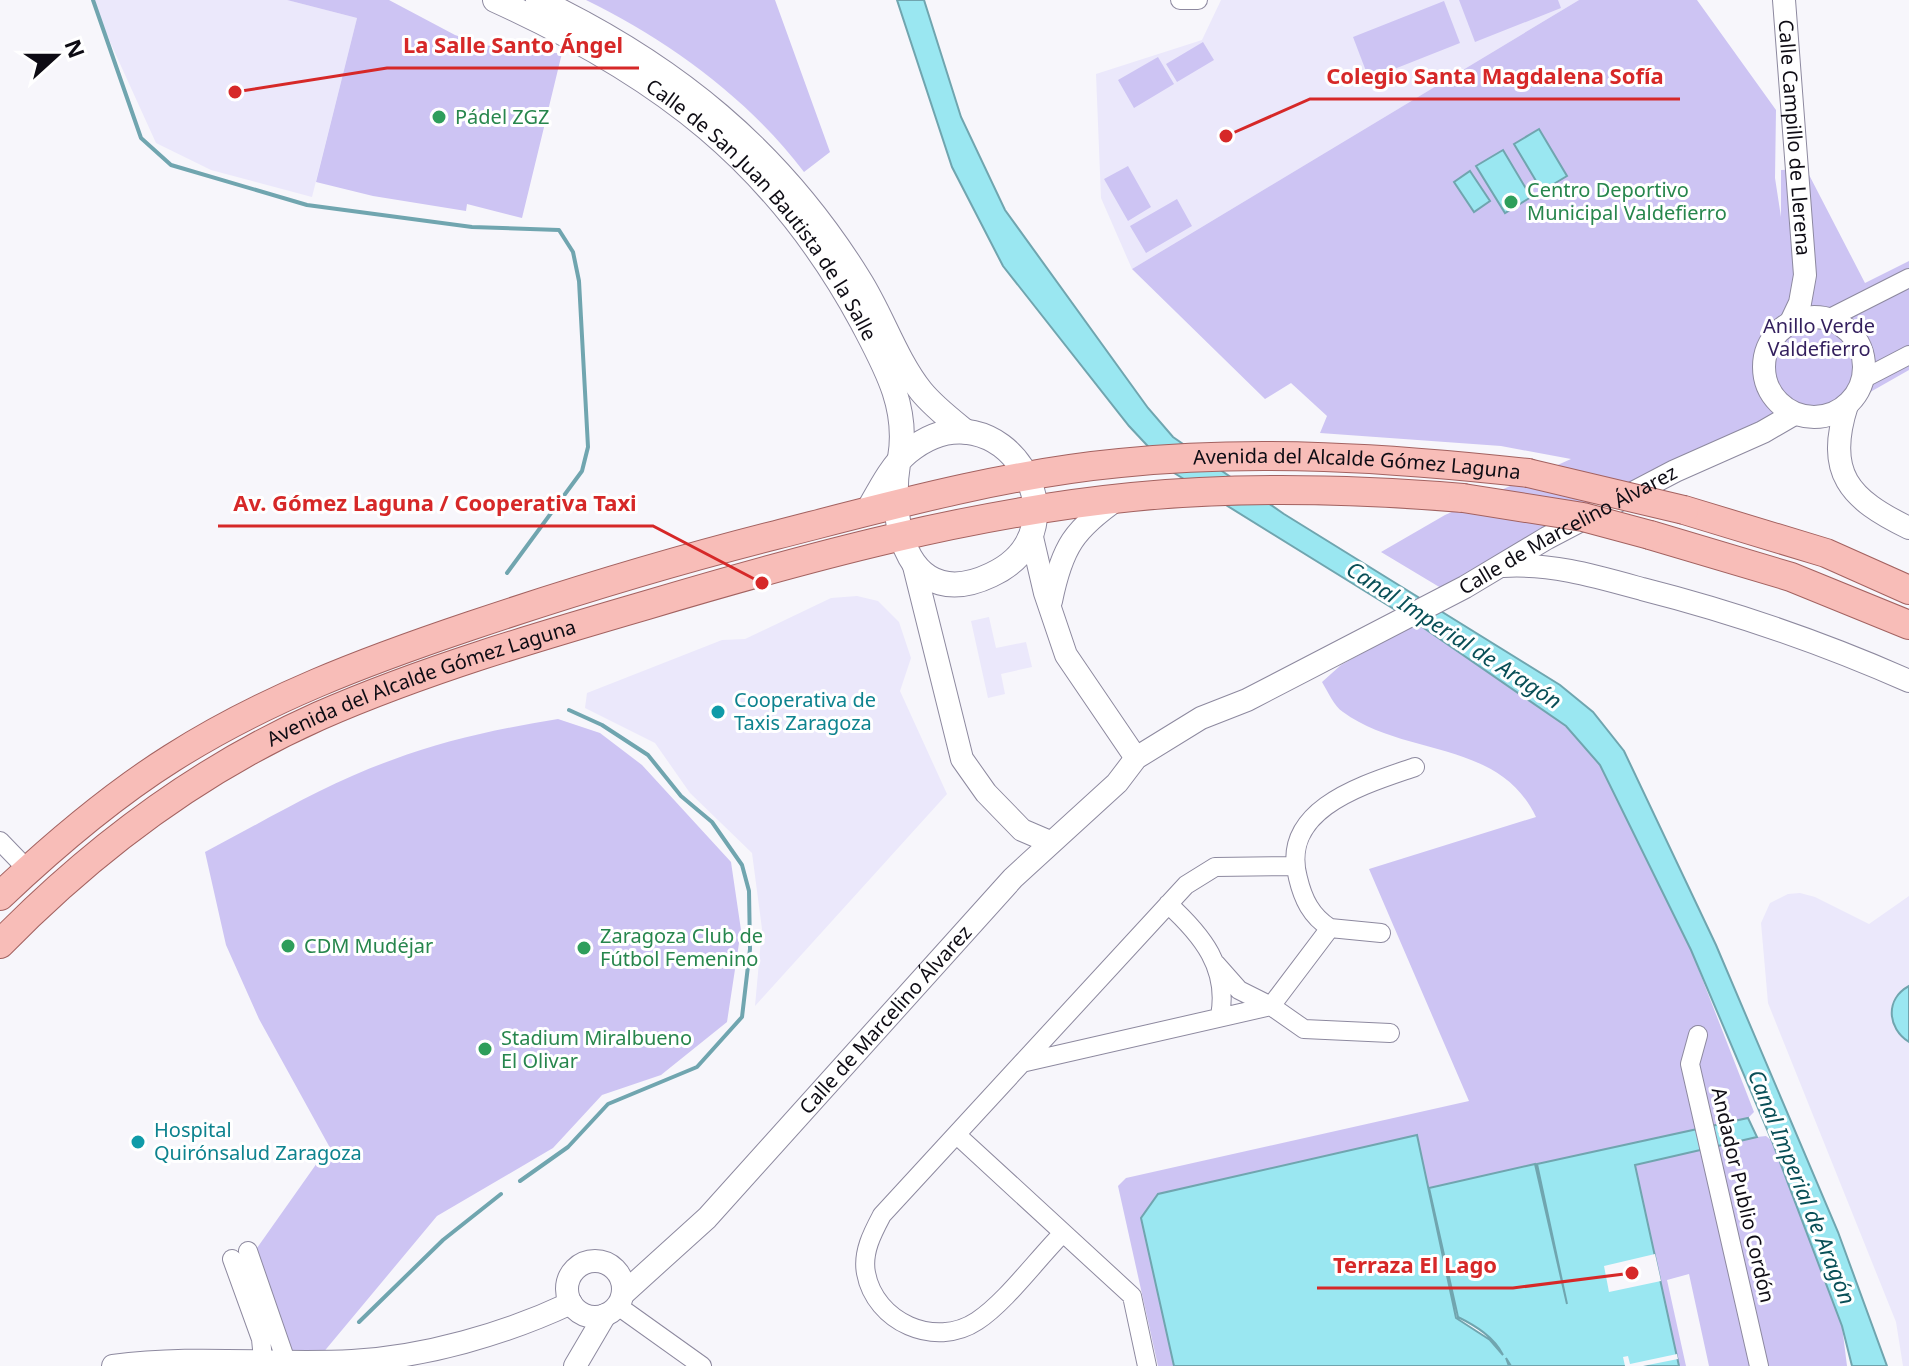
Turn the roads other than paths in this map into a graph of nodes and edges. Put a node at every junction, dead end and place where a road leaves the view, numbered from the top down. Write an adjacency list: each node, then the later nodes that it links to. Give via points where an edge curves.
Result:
1 (495, 0): 15 (main road, Calle de San Juan Bautista de la Salle, via 582,42 659,89 723,142 775,195 836,277 892,382 903,427)
2 (538, 0): 14 (main road, Calle de San Juan Bautista de la Salle, via 670,74 750,141 836,245 919,389)
3 (1180, 0): 4 (street)
4 (1198, 0)
5 (1784, 0): 6 (street, Calle Campillo de Llerena)
6 (1805, 275): 8 (street, Calle Campillo de Llerena); 9 (street, Calle Campillo de Llerena)
7 (1909, 278): 8 (street)
8 (1825, 318): 9 (street); 11 (street, via 1847,328 1859,345)
9 (1791, 322): 13 (street, via 1765,354 1766,382)
10 (1909, 355): 11 (street)
11 (1863, 379): 12 (street)
12 (1847, 405): 13 (street, via 1823,417); 21 (street, via 1837,445 1843,474 1865,503)
13 (1785, 407): 24 (street, Calle de Marcelino Álvarez, via 1763,432 1675,471)
14 (966, 432): 15 (main road, via 929,439); 16 (main road, via 1008,448)
15 (899, 461): 18 (main road); 19 (main road)
16 (1028, 476): 18 (main road, Avenida del Alcalde Gómez Laguna); 20 (main road); 25 (main road, Avenida del Alcalde Gómez Laguna, bridge, via 1120,463 1292,456 1395,459 1528,473 1684,510 1826,553)
17 (1127, 497): 20 (main road, Avenida del Alcalde Gómez Laguna); 26 (street, via 1090,520 1065,547); 27 (main road, Avenida del Alcalde Gómez Laguna, bridge, via 1323,490 1463,498 1583,517 1791,577)
18 (895, 505): 19 (main road, Avenida del Alcalde Gómez Laguna); 22 (main road)
19 (867, 512): 38 (main road, Avenida del Alcalde Gómez Laguna, via 696,555 538,603 301,688 170,758)
20 (1034, 522): 22 (main road, Avenida del Alcalde Gómez Laguna); 23 (main road, via 1011,562 974,582 942,581); 26 (street)
21 (1909, 528)
22 (901, 538): 23 (main road); 43 (main road, Avenida del Alcalde Gómez Laguna, via 565,629 315,718 163,804 102,849)
23 (914, 566): 33 (street, via 962,759)
24 (1502, 566): 28 (street, via 1569,569 1696,603); 29 (street, Calle de Marcelino Álvarez)
25 (1909, 590)
26 (1050, 602): 30 (street, via 1072,667)
27 (1909, 625)
28 (1909, 681)
29 (1247, 700): 30 (street, Calle de Marcelino Álvarez, via 1215,710); 32 (street, Calle de Marcelino Álvarez)
30 (1136, 758): 32 (street, Calle de Marcelino Álvarez)
31 (1415, 767): 37 (street, via 1354,787 1325,805 1301,831)
32 (1117, 783): 35 (street, Calle de Marcelino Álvarez)
33 (1022, 830): 35 (street); 36 (street)
34 (0, 841): 38 (street)
35 (1050, 842): 36 (street, Calle de Marcelino Álvarez)
36 (1029, 863): 52 (street, Calle de Marcelino Álvarez, via 707,1218 661,1263)
37 (1294, 866): 40 (street, via 1215,867); 41 (street, via 1304,901)
38 (28, 870): 39 (main road, Avenida del Alcalde Gómez Laguna)
39 (0, 896)
40 (1168, 904): 44 (street); 49 (street)
41 (1330, 928): 42 (street); 45 (street)
42 (1381, 933)
43 (0, 944)
44 (1216, 964): 45 (street, via 1239,990); 46 (street, via 1225,991)
45 (1271, 1006): 46 (street); 47 (street, via 1304,1029)
46 (1220, 1016): 49 (street)
47 (1390, 1033)
48 (1698, 1035): 59 (street, Andador Publio Cordón, via 1690,1064)
49 (1026, 1062): 50 (street)
50 (958, 1136): 51 (street); 51 (street, via 882,1215 869,1239 868,1279 881,1304 900,1322 924,1333 950,1332 976,1322)
51 (1063, 1233): 58 (street, via 1132,1296)
52 (604, 1302): 54 (street, Calle de Marcelino Álvarez, via 405,1353 354,1361); 56 (street); 57 (street)
53 (263, 1359): 54 (street, Calle de Marcelino Álvarez); 54 (street, via 240,1255); 55 (street, Calle de Marcelino Álvarez)
54 (286, 1361)
55 (113, 1366)
56 (575, 1366)
57 (702, 1366)
58 (1147, 1366)
59 (1759, 1366)

